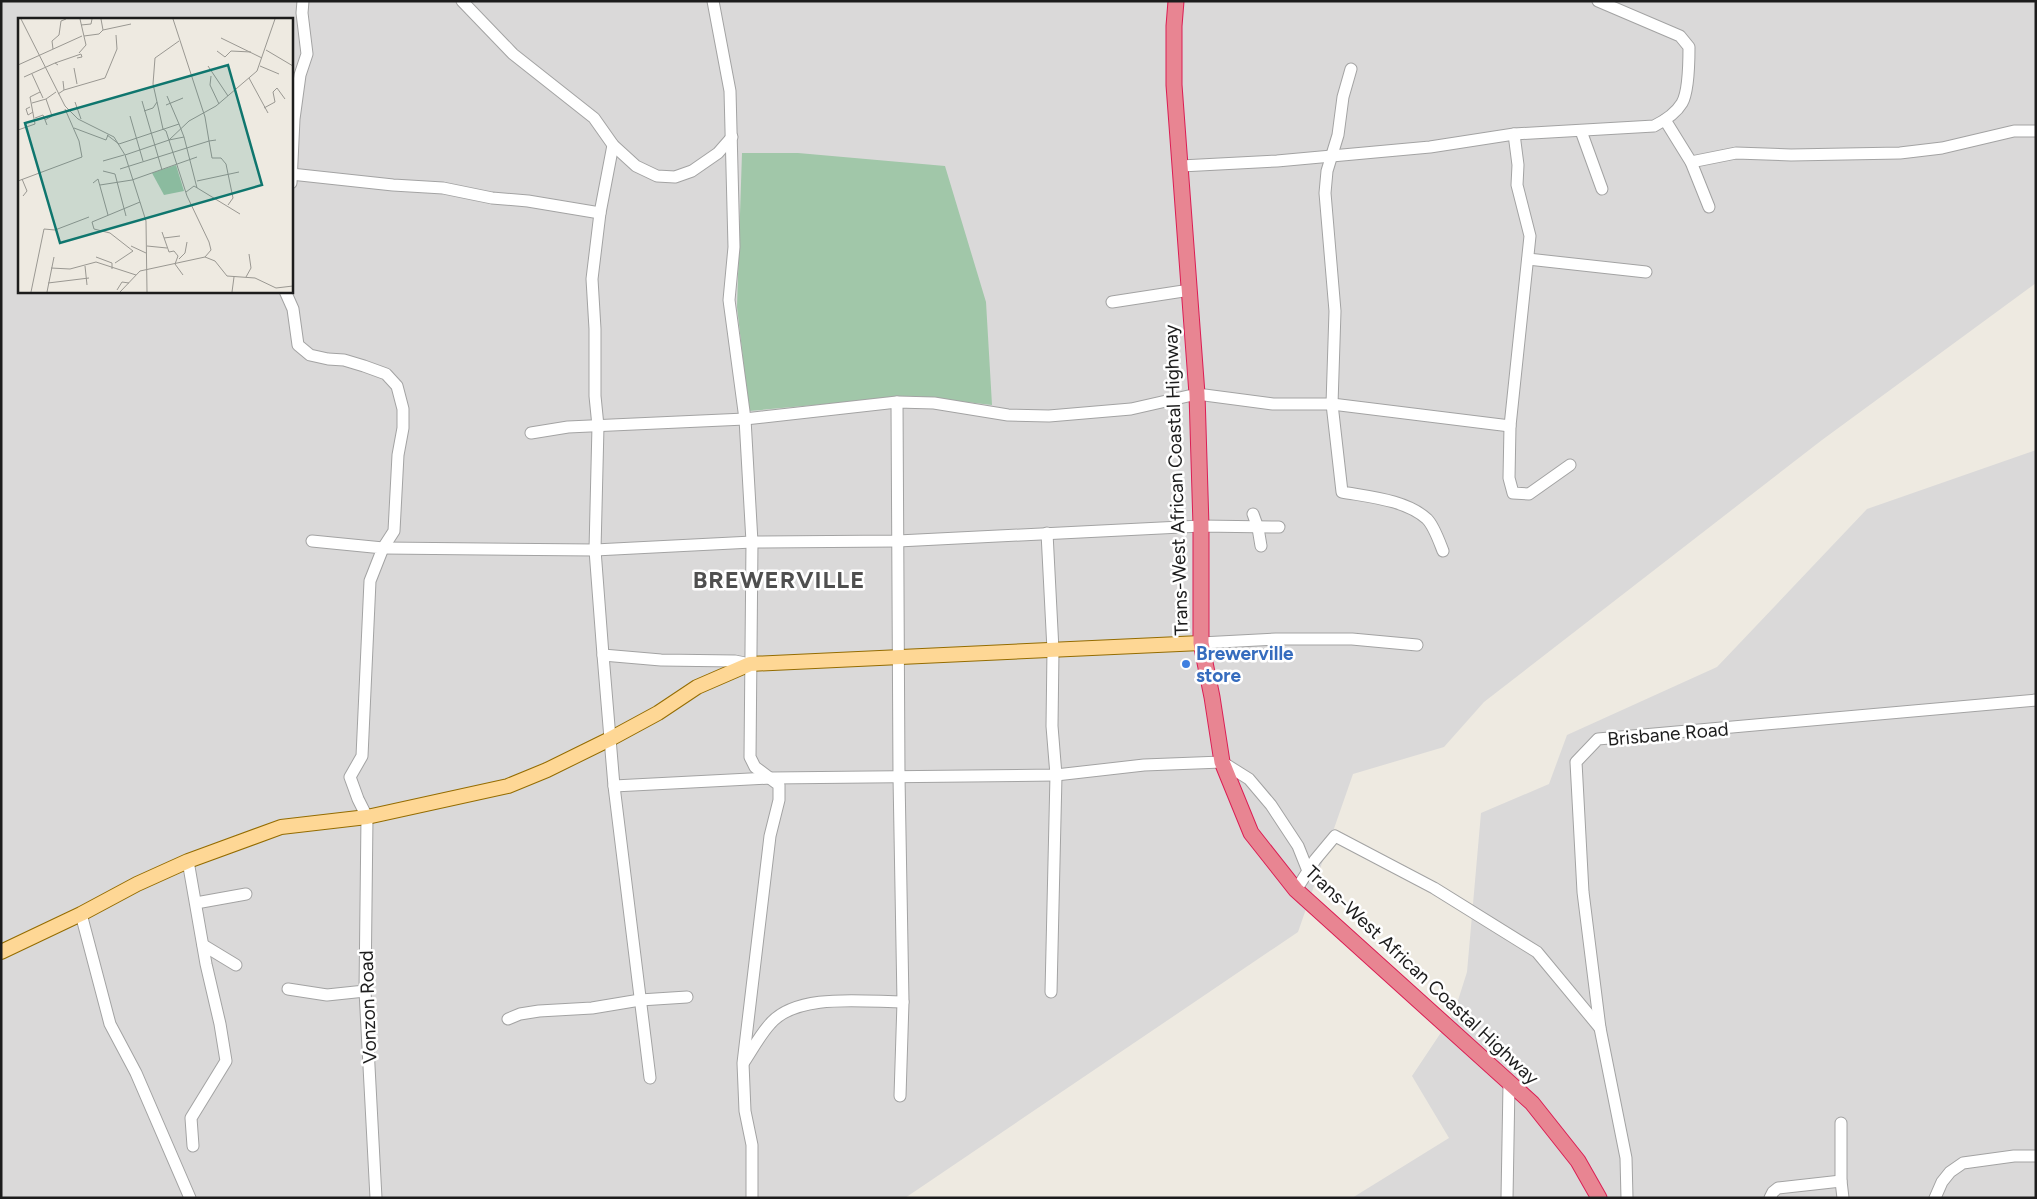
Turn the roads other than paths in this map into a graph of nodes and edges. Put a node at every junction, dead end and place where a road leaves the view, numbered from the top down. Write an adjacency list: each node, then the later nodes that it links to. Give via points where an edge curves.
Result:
1 (303, 1): 16 (street, via 307,54 300,75 294,119)
2 (462, 1): 12 (street, via 513,54 594,118)
3 (713, 1): 11 (street, via 730,91)
4 (1176, 1): 15 (highway, Trans-West African Coastal Highway, via 1174,85)
5 (1598, 1): 7 (street, via 1680,36 1689,47 1682,103)
6 (1351, 69): 13 (street)
7 (1665, 120): 8 (street, via 1654,126); 14 (street)
8 (1581, 131): 10 (street); 17 (street)
9 (2036, 131): 14 (street, via 2014,131 1942,148 1900,153 1791,155 1736,152)
10 (1514, 134): 13 (street, via 1430,147); 20 (street, via 1517,185 1530,236)
11 (732, 138): 12 (street, via 718,153 692,171 675,177 657,176 636,166); 28 (street, via 734,247 729,300)
12 (613, 145): 19 (street)
13 (1331, 156): 15 (street); 27 (street, via 1325,193 1335,311)
14 (1691, 162): 18 (street)
15 (1181, 166): 22 (highway, Trans-West African Coastal Highway)
16 (292, 174): 19 (street, via 443,188)
17 (1602, 189)
18 (1709, 207)
19 (600, 213): 29 (street, via 592,279)
20 (1528, 260): 21 (street); 30 (street)
21 (1646, 272)
22 (1190, 290): 24 (street); 25 (highway, Trans-West African Coastal Highway)
23 (284, 292): 42 (street, via 293,309 298,344 310,355 364,366 386,374 396,386 403,409 402,428 394,531)
24 (1112, 302)
25 (1197, 394): 26 (street, via 1131,409 1049,416 1008,415 934,403); 27 (street, via 1273,404); 34 (highway, Trans-West African Coastal Highway)
26 (898, 402): 28 (street); 38 (street)
27 (1332, 404): 30 (street); 44 (street, via 1342,492 1414,511 1428,520)
28 (745, 419): 29 (street); 40 (street)
29 (598, 426): 31 (street); 43 (street)
30 (1510, 426): 32 (street, via 1509,478 1513,493 1530,494)
31 (531, 433)
32 (1570, 465)
33 (1253, 514): 36 (street)
34 (1201, 526): 36 (street); 37 (street); 45 (highway, Trans-West African Coastal Highway)
35 (1278, 527): 36 (street)
36 (1258, 528): 41 (street)
37 (1047, 533): 38 (street); 47 (street)
38 (898, 541): 40 (street); 49 (street)
39 (312, 542): 42 (street)
40 (752, 542): 43 (street); 50 (street)
41 (1261, 546)
42 (384, 548): 43 (street); 58 (street, via 370,580 362,756 350,777)
43 (595, 550): 48 (street)
44 (1443, 551)
45 (1201, 643): 46 (street, via 1352,639); 47 (main road); 53 (highway, Trans-West African Coastal Highway)
46 (1417, 644)
47 (1053, 650): 49 (main road); 54 (street, via 1052,726)
48 (603, 655): 50 (street); 52 (street)
49 (899, 658): 50 (main road); 55 (street)
50 (750, 664): 52 (main road, via 697,687); 56 (street, via 750,757 755,767)
51 (2036, 700): 75 (street, Brisbane Road, via 1598,739 1576,762 1583,892)
52 (610, 739): 57 (street); 58 (main road, via 508,786)
53 (1222, 762): 54 (street, via 1144,765); 60 (street, via 1249,779 1271,805 1298,846); 61 (highway, Trans-West African Coastal Highway, via 1251,833)
54 (1056, 775): 55 (street); 70 (street)
55 (899, 777): 56 (street); 73 (street)
56 (771, 778): 57 (street); 76 (street, via 778,786 779,800 770,836)
57 (614, 786): 72 (street)
58 (367, 817): 59 (main road, via 281,827); 69 (street, Vonzon Road)
59 (188, 861): 63 (street); 64 (main road)
60 (1308, 871): 61 (street); 75 (street, via 1335,836 1434,888 1537,952)
61 (1296, 890): 78 (highway, Trans-West African Coastal Highway)
62 (246, 894): 63 (street)
63 (196, 902): 65 (street)
64 (81, 914): 66 (main road); 84 (street, via 110,1024 136,1073)
65 (203, 945): 67 (street); 81 (street, via 226,1061 191,1118)
66 (1, 952)
67 (236, 965)
68 (288, 989): 69 (street, via 326,995)
69 (365, 991): 85 (street, Vonzon Road)
70 (1051, 992)
71 (687, 997): 72 (street)
72 (640, 1000): 74 (street, via 592,1008 539,1011); 77 (street)
73 (904, 1002): 76 (street, via 810,1003 787,1011 771,1023); 79 (street)
74 (508, 1019)
75 (1600, 1028): 89 (street, Brisbane Road, via 1626,1158)
76 (743, 1064): 86 (street, via 745,1111 752,1145)
77 (650, 1078)
78 (1510, 1084): 87 (street); 88 (highway, Trans-West African Coastal Highway, via 1532,1103 1578,1161)
79 (900, 1096)
80 (1841, 1123): 83 (street)
81 (193, 1146)
82 (2036, 1156): 92 (street, via 1963,1163 1942,1182)
83 (1841, 1182): 90 (street, via 1778,1188); 91 (street)
84 (190, 1198)
85 (376, 1198)
86 (752, 1198)
87 (1507, 1198)
88 (1599, 1198)
89 (1627, 1198)
90 (1770, 1198)
91 (1843, 1198)
92 (1935, 1198)

